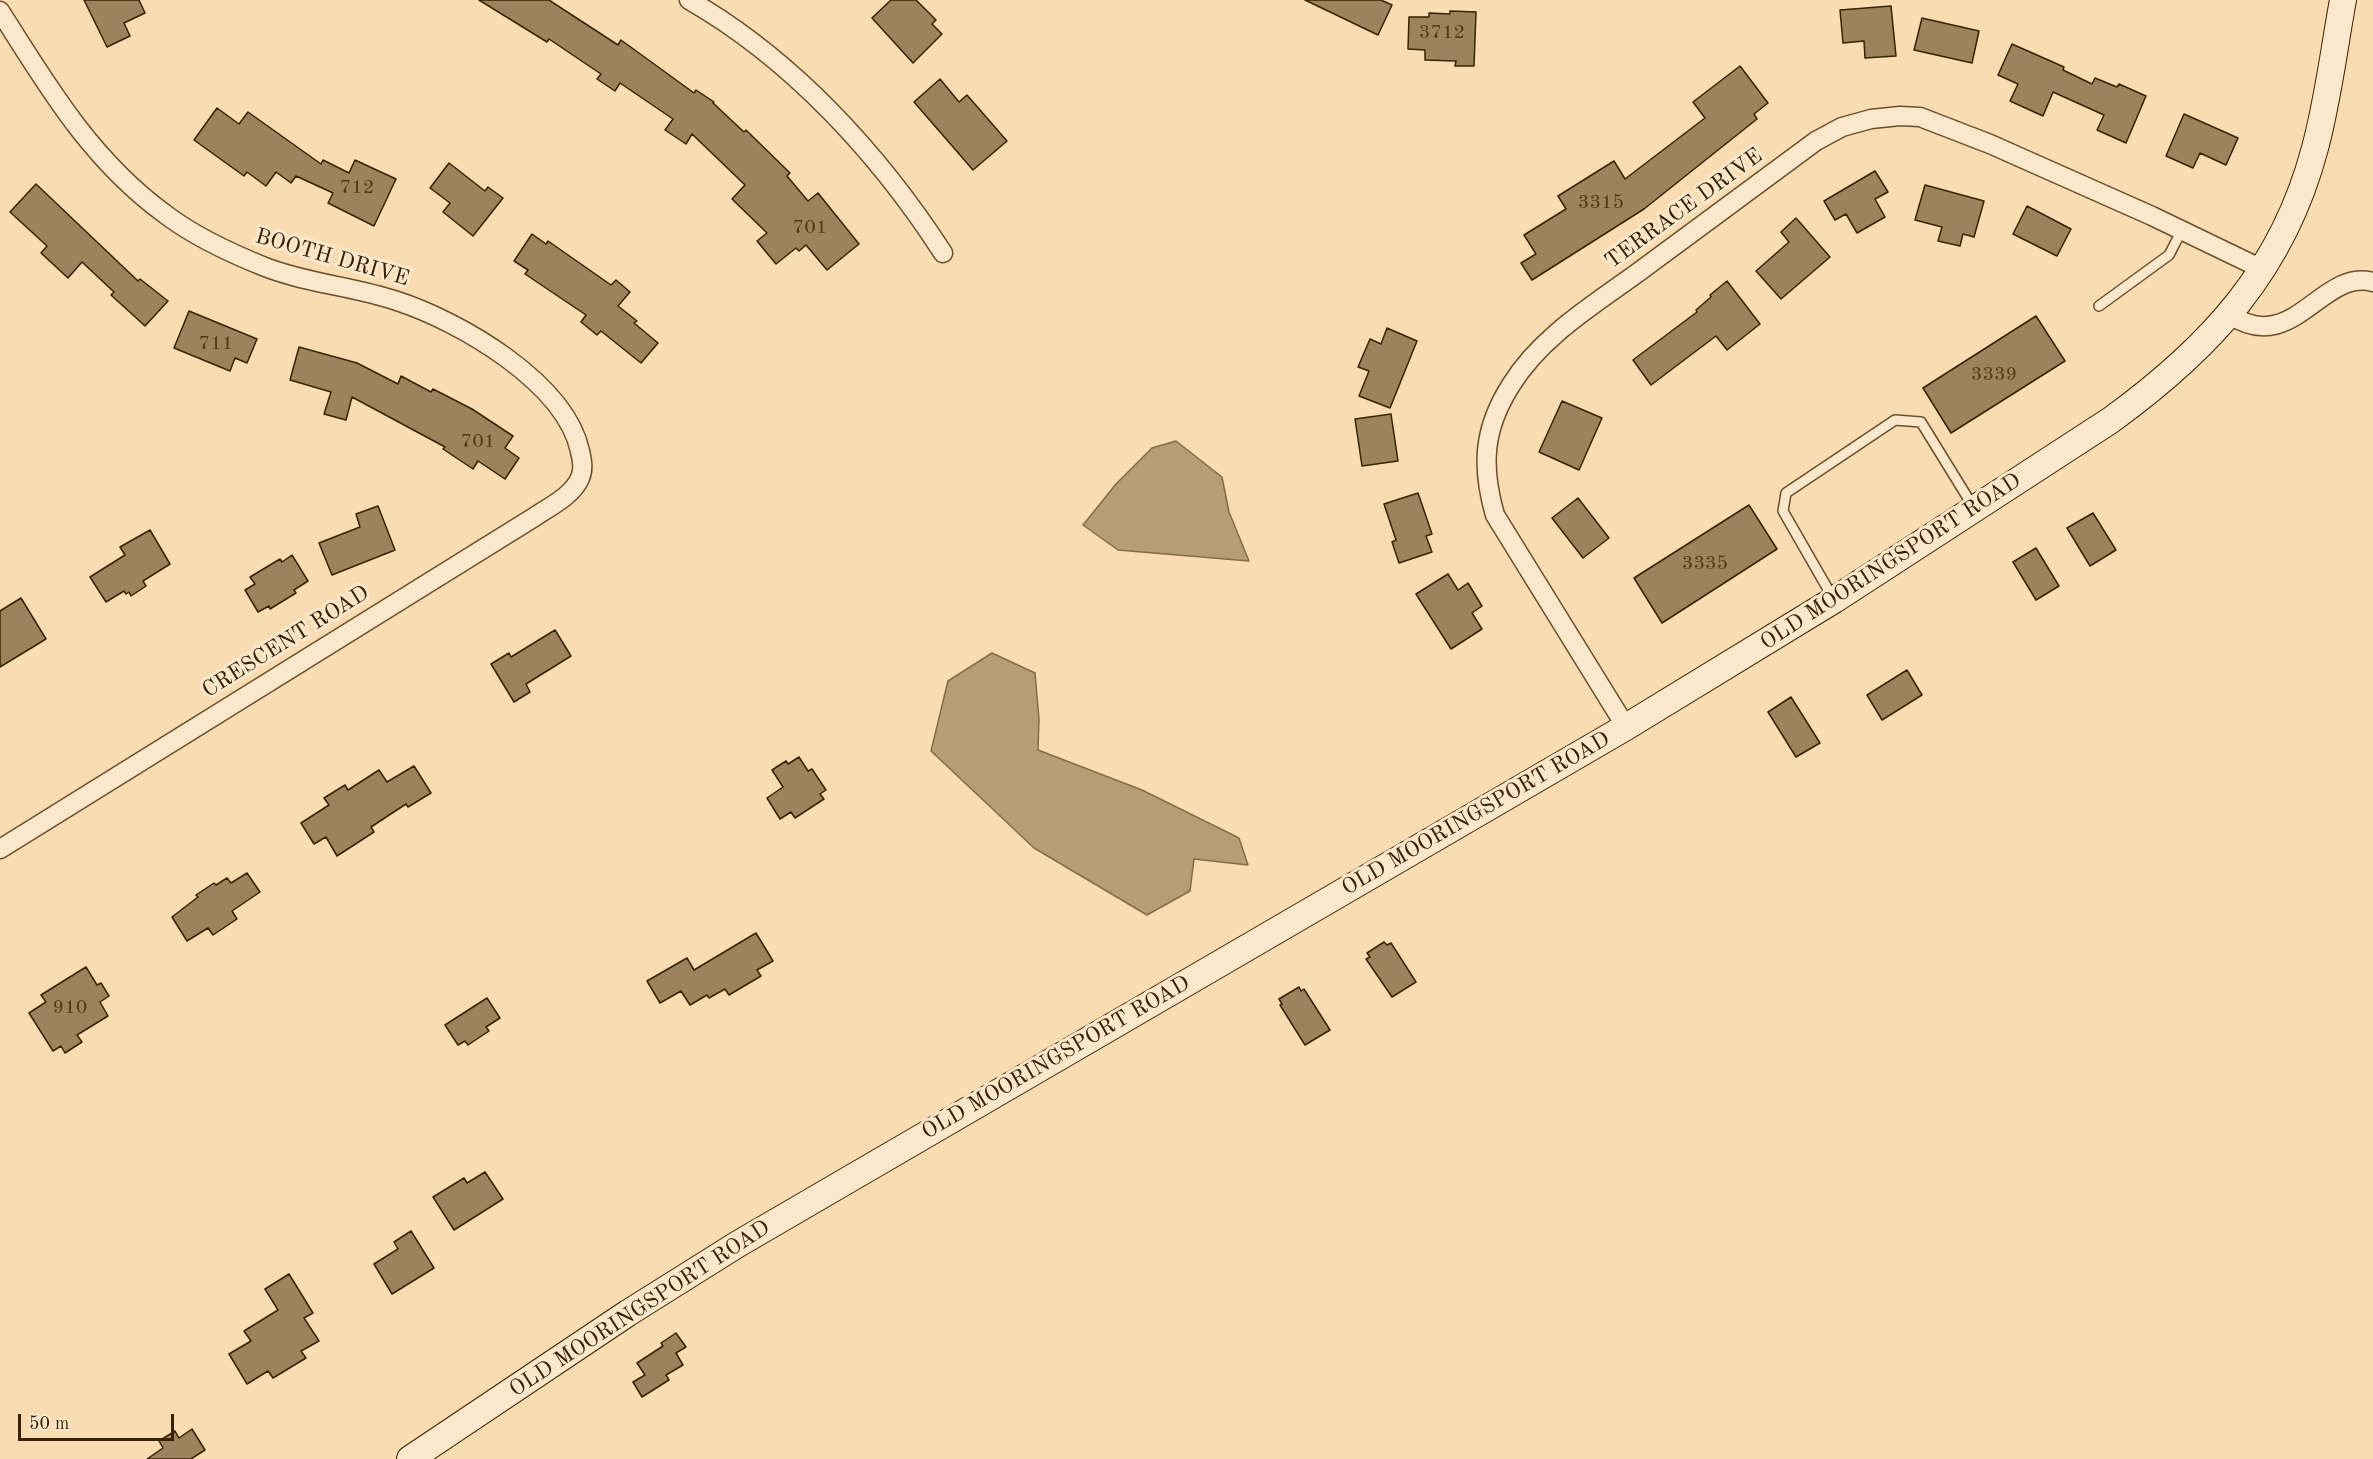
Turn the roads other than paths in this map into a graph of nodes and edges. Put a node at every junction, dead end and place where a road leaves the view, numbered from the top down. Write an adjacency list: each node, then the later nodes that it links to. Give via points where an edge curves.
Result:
1 (689, 0): 5 (street, via 754,43 812,93 910,206)
2 (2343, 0): 6 (main road, OLD MOORINGSPORT ROAD, via 2312,158 2293,211)
3 (0, 11): 10 (street, BOOTH DRIVE, via 88,143 124,181 165,214 209,243 257,264 328,286 398,301 438,316 488,344 522,370 552,401 578,440)
4 (2182, 230): 6 (street, TERRACE DRIVE); 8 (lane, via 2169,255); 13 (street, TERRACE DRIVE, via 1920,117 1870,119 1816,141 1538,350 1510,386 1495,417 1485,462 1490,498 1503,531)
5 (943, 253)
6 (2262, 269): 9 (main road, OLD MOORINGSPORT ROAD)
7 (2372, 280): 9 (street, via 2347,283 2281,323 2266,327 2250,325)
8 (2100, 306)
9 (2229, 314): 11 (main road, OLD MOORINGSPORT ROAD, via 2155,388)
10 (583, 463): 14 (street, CRESCENT ROAD, via 581,477 574,487 536,516)
11 (1975, 509): 12 (main road, OLD MOORINGSPORT ROAD); 12 (lane, via 1921,422 1895,420 1786,493 1783,511)
12 (1834, 600): 13 (main road, OLD MOORINGSPORT ROAD)
13 (1626, 727): 15 (main road, OLD MOORINGSPORT ROAD, via 738,1244)
14 (0, 849)
15 (410, 1459)

